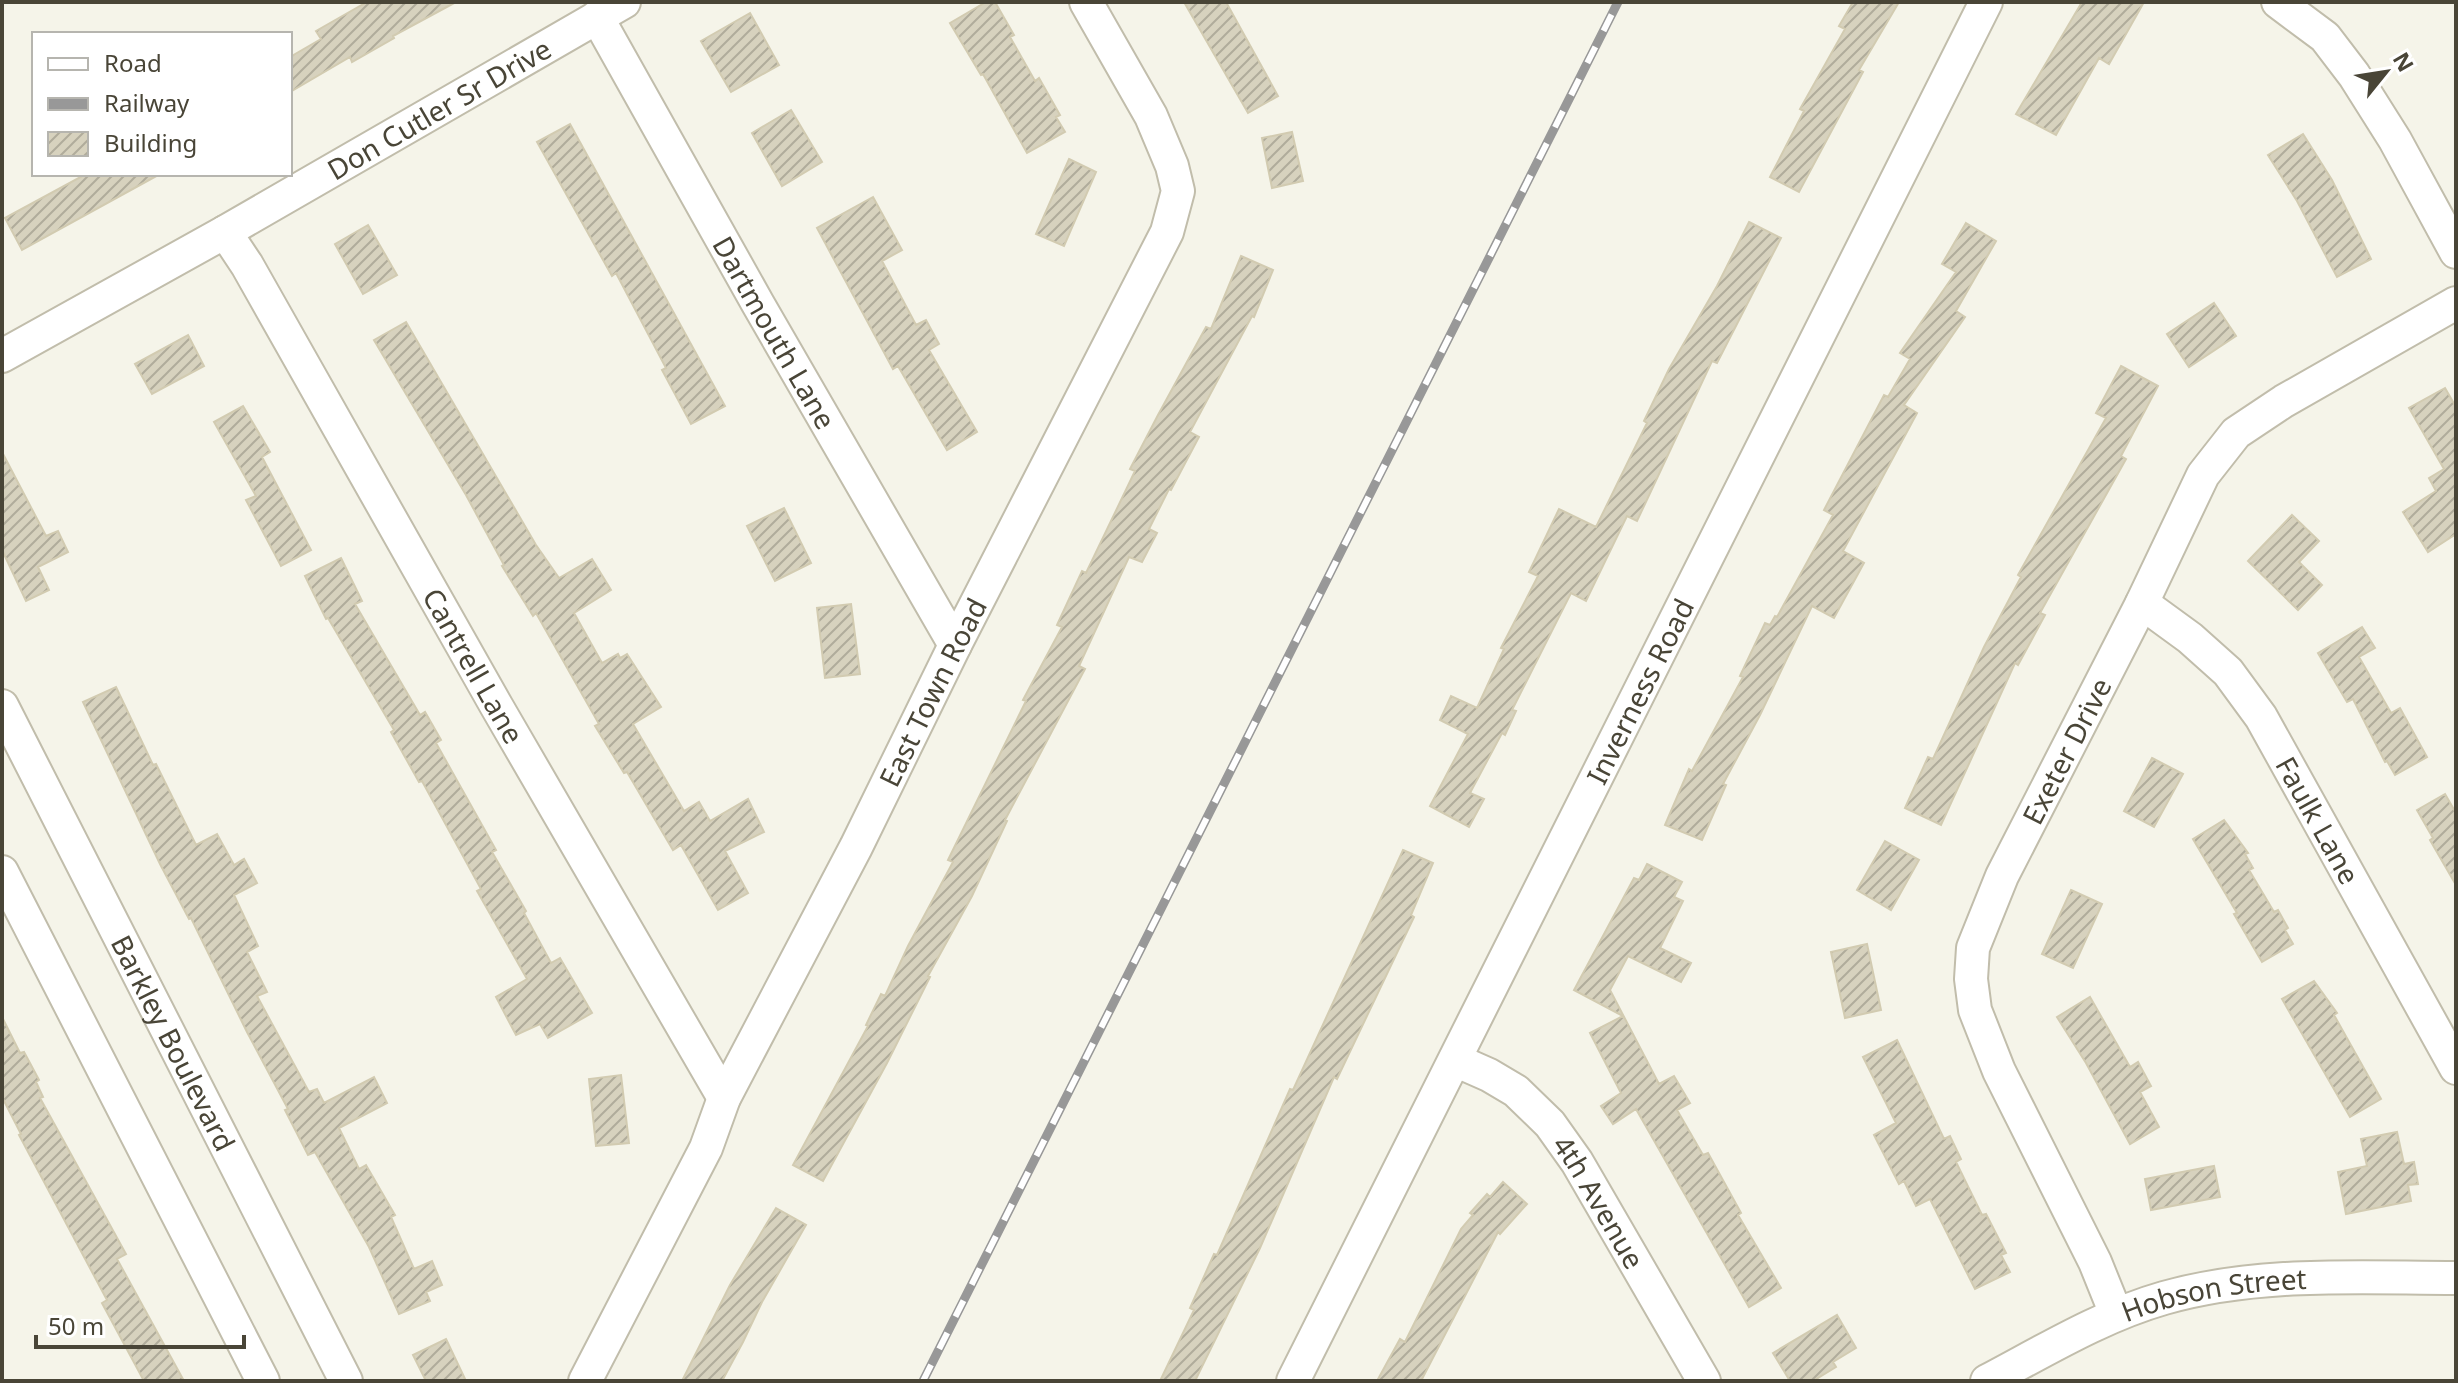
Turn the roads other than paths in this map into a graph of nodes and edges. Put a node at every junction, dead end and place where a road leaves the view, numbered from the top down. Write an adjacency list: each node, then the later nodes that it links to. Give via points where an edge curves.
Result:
1 (1086, 2): 10 (street, East Town Road, via 1151,116 1178,191 1167,232)
2 (1986, 2): 13 (street, Inverness Road)
3 (2278, 2): 6 (street, via 2325,37 2354,75)
4 (610, 10): 5 (street, Don Cutler Sr Drive); 10 (street, Dartmouth Lane, via 765,318)
5 (225, 232): 8 (street, Don Cutler Sr Drive); 15 (street, Cantrell Lane)
6 (2456, 252)
7 (2456, 303): 9 (street, Exeter Drive, via 2236,433 2203,475)
8 (2, 356)
9 (2142, 603): 14 (street, Faulk Lane, via 2228,672 2261,717); 17 (street, Exeter Drive, via 2002,876 1973,948 1971,979 1975,1010 1999,1071)
10 (955, 645): 15 (street, East Town Road)
11 (2, 706): 19 (street, Barkley Boulevard)
12 (2, 872): 18 (street)
13 (1455, 1060): 21 (street, Inverness Road); 22 (street, 4th Avenue, via 1516,1091 1550,1124)
14 (2456, 1068)
15 (724, 1098): 20 (street, East Town Road, via 706,1148)
16 (2456, 1278): 17 (street, Hobson Street, via 2255,1280 2165,1297)
17 (2116, 1314): 23 (street, Hobson Street)
18 (263, 1381)
19 (346, 1381)
20 (585, 1381)
21 (1293, 1381)
22 (1704, 1381)
23 (1987, 1381)

